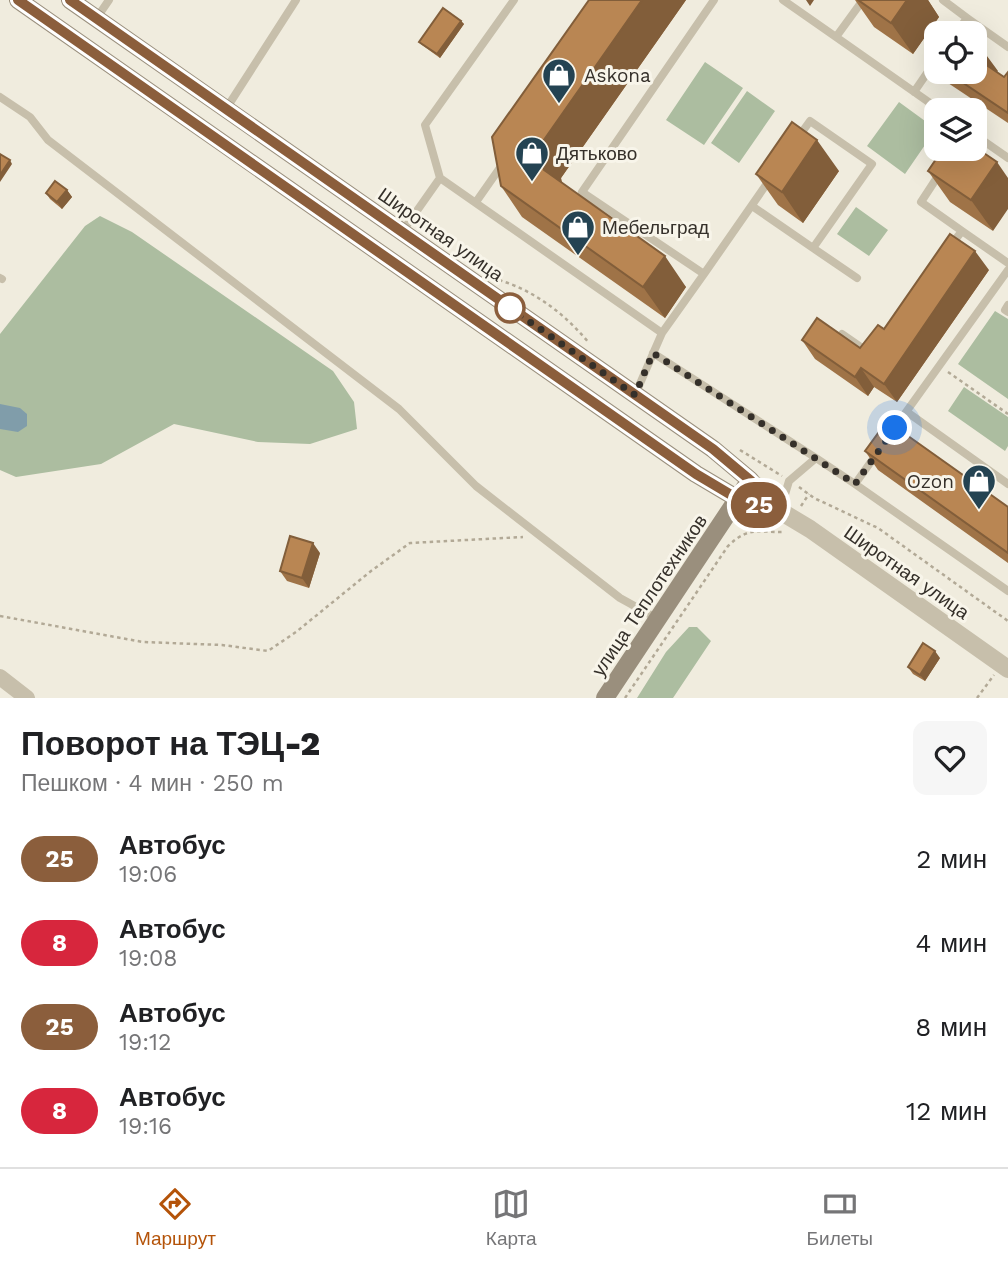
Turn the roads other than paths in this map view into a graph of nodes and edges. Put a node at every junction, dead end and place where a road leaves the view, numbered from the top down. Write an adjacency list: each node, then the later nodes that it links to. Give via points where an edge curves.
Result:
1 (18, 0): 49 (main road, Широтная улица)
2 (70, 0): 11 (main road, Широтная улица)
3 (109, 0): 11 (lane)
4 (296, 0): 19 (lane)
5 (514, 0): 26 (lane, via 425,125)
6 (714, 0): 35 (lane, via 583,192)
7 (783, 0): 13 (lane)
8 (863, 0): 13 (lane)
9 (943, 0): 10 (lane)
10 (967, 18): 12 (lane); 14 (lane)
11 (96, 19): 19 (main road, Широтная улица)
12 (965, 21)
13 (836, 37): 16 (lane)
14 (1008, 47)
15 (924, 77): 16 (lane)
16 (914, 92): 18 (lane)
17 (0, 97): 52 (lane, via 30,117 48,140 399,409 476,486 620,598)
18 (924, 99)
19 (226, 109): 30 (main road, Широтная улица)
20 (795, 142): 31 (lane, via 810,121 872,164)
21 (987, 143): 23 (lane)
22 (507, 158): 27 (lane)
23 (1008, 158)
24 (942, 170): 29 (lane, via 921,202)
25 (774, 174): 28 (lane)
26 (440, 178): 27 (lane); 30 (lane)
27 (476, 202): 39 (lane)
28 (752, 206): 31 (lane); 35 (lane)
29 (962, 231): 32 (lane); 33 (lane)
30 (402, 233): 43 (main road, Широтная улица)
31 (813, 248): 36 (lane)
32 (946, 253)
33 (1006, 258)
34 (1008, 270): 44 (lane)
35 (704, 274): 39 (lane)
36 (857, 278)
37 (1008, 305): 38 (lane)
38 (1008, 312)
39 (662, 333): 42 (lane)
40 (842, 334): 41 (lane, via 874,356)
41 (882, 345)
42 (653, 353): 43 (lane); 45 (lane)
43 (635, 395): 46 (main road, Широтная улица)
44 (907, 412): 47 (lane); 48 (lane)
45 (816, 458): 47 (lane); 50 (lane, via 789,481)
46 (750, 480): 49 (main road, улица Теплотехников); 50 (street, Широтная улица)
47 (855, 484): 51 (lane)
48 (1008, 484)
49 (738, 499): 50 (street, Широтная улица); 52 (main road, улица Теплотехников)
50 (787, 515): 53 (street, Широтная улица)
51 (1008, 591)
52 (658, 619): 56 (main road, улица Теплотехников)
53 (1005, 667)
54 (0, 677): 55 (street)
55 (27, 698)
56 (605, 698)

